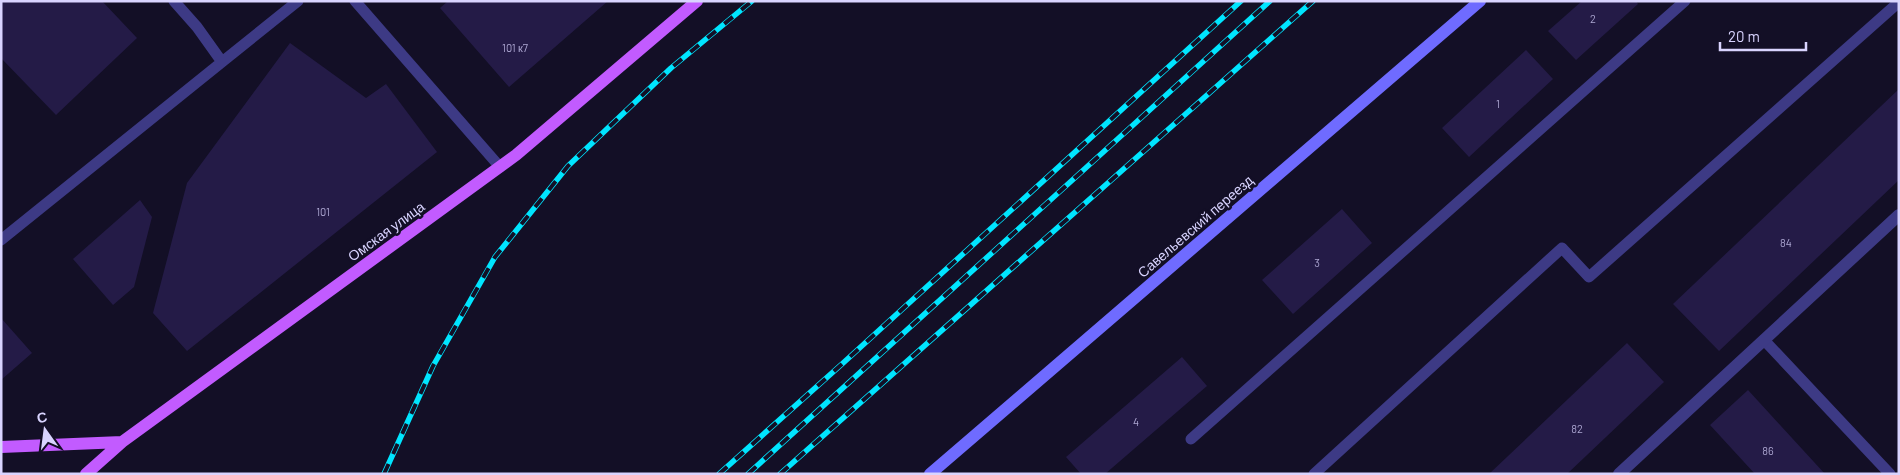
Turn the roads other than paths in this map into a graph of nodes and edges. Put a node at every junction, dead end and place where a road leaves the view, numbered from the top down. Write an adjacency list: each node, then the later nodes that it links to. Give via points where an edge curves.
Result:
1 (174, 1): 8 (lane)
2 (298, 1): 8 (lane)
3 (356, 1): 9 (lane)
4 (697, 1): 9 (main road, Омская улица)
5 (1480, 1): 17 (main road, Савельевский переезд)
6 (1685, 1): 13 (lane)
7 (1899, 2): 18 (lane, via 1589,277 1562,248)
8 (222, 62): 11 (lane)
9 (500, 167): 14 (main road, Омская улица)
10 (1899, 215): 12 (street)
11 (1, 240)
12 (1764, 340): 19 (street); 20 (lane)
13 (1191, 439)
14 (122, 442): 15 (main road); 16 (main road, Омская улица)
15 (1, 447)
16 (86, 474)
17 (930, 474)
18 (1314, 474)
19 (1619, 474)
20 (1890, 474)

